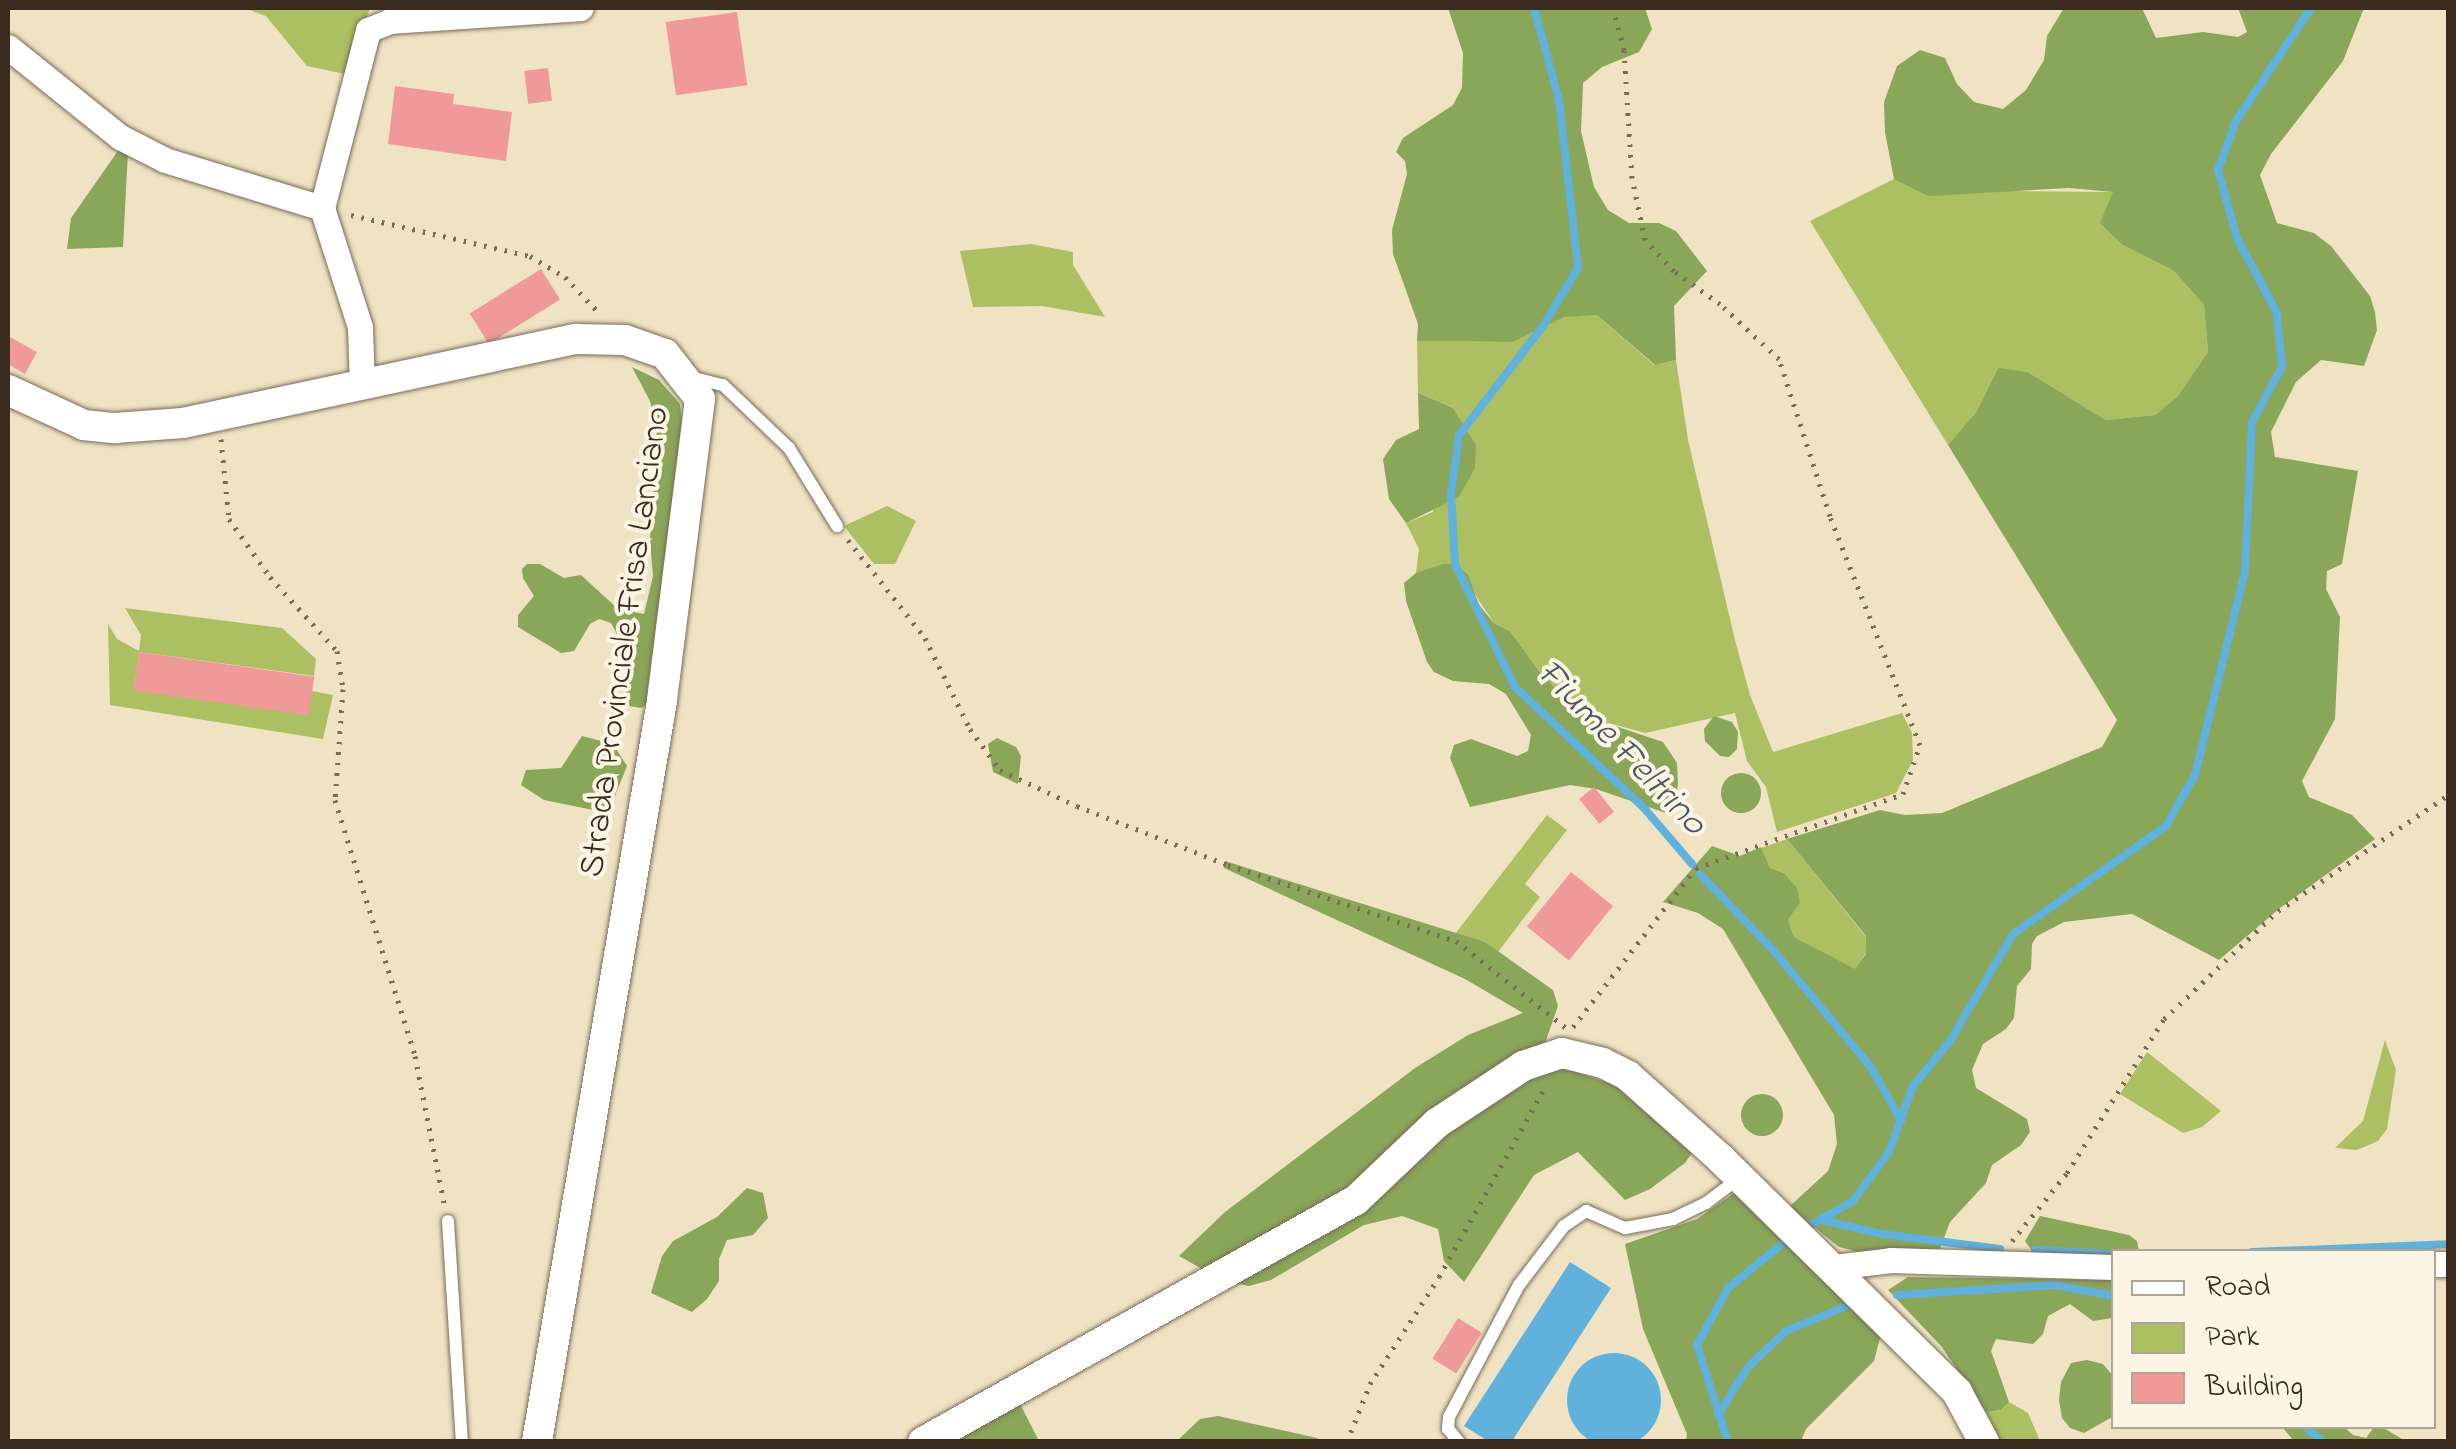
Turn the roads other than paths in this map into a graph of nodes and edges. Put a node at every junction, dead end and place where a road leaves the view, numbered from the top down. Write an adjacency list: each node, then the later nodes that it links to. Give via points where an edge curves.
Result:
1 (581, 8): 2 (street)
2 (371, 19): 4 (street)
3 (8, 47): 4 (street, via 120,137 166,160)
4 (322, 208): 6 (street, via 360,327)
5 (682, 375): 6 (street, Strada Provinciale Frisa Lanciano, via 665,354 625,340 576,339); 8 (lane, via 723,385 789,448); 14 (street, Strada Provinciale Frisa Lanciano, via 700,399 662,701)
6 (362, 385): 7 (street, Strada Provinciale Frisa Lanciano, via 166,425 84,426)
7 (8, 390)
8 (837, 526)
9 (1740, 1178): 12 (street); 15 (street, via 1628,1076 1562,1053 1523,1066 1437,1123 1355,1202); 16 (lane, via 1673,1219 1625,1228 1586,1211 1564,1226 1519,1286 1449,1416 1448,1428)
10 (448, 1221): 13 (lane)
11 (2111, 1266): 12 (street, via 1892,1260)
12 (1834, 1267): 17 (street, via 1958,1392)
13 (462, 1442)
14 (538, 1442)
15 (923, 1442)
16 (1459, 1442)
17 (1984, 1442)

